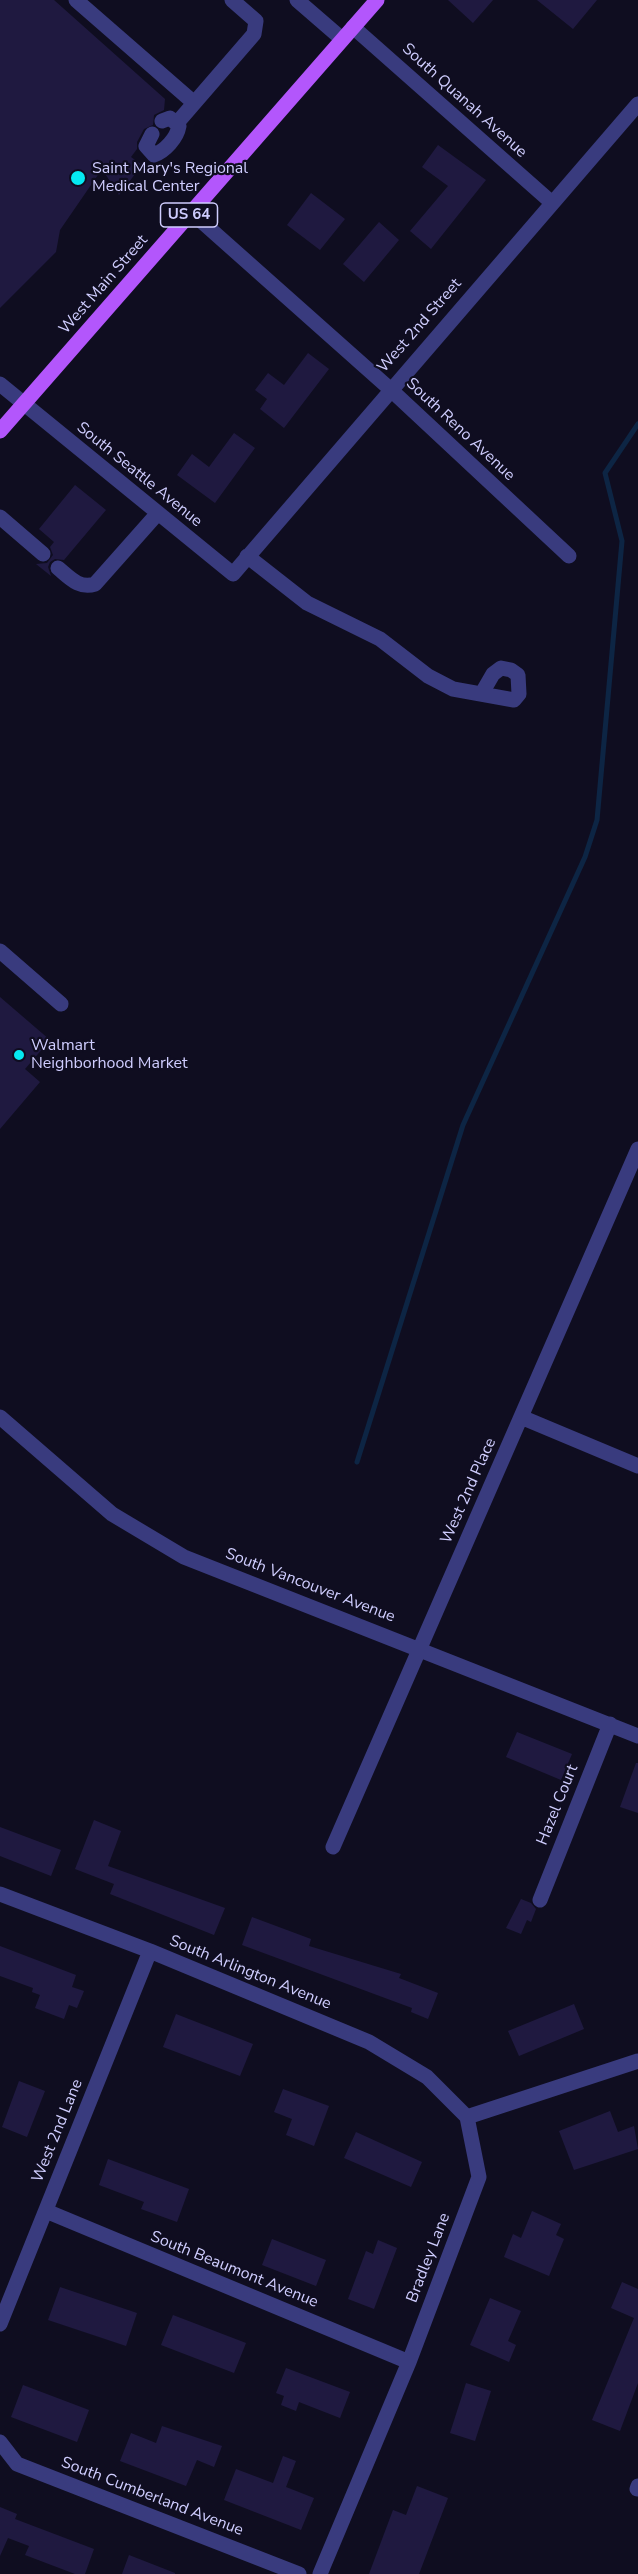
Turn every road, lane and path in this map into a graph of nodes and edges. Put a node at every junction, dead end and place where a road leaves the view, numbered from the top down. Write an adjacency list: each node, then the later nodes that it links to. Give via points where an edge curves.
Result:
1 (232, 0): 7 (street, via 256,21 254,34)
2 (297, 0): 6 (street)
3 (377, 0): 5 (main road, West Main Street / US 64)
4 (84, 3): 7 (street)
5 (353, 27): 6 (main road, West Main Street / US 64); 10 (street, South Quanah Avenue)
6 (342, 39): 11 (main road, West Main Street / US 64)
7 (194, 102): 9 (street, via 169,122 178,131 162,152 149,152 146,146)
8 (638, 104): 10 (street, West 2nd Street)
9 (152, 134)
10 (551, 202): 13 (street, West 2nd Street)
11 (191, 212): 13 (street, South Reno Avenue); 14 (main road, West Main Street / US 64)
12 (0, 384): 14 (street, South Seattle Avenue)
13 (390, 389): 19 (street, West 2nd Street); 20 (street, South Reno Avenue)
14 (23, 404): 15 (main road, West Main Street / US 64); 16 (street, South Seattle Avenue)
15 (0, 430)
16 (158, 513): 21 (street, via 95,584 75,582); 22 (street, South Seattle Avenue)
17 (0, 517): 18 (street)
18 (43, 554)
19 (248, 556): 22 (street, West 2nd Street); 23 (street, via 307,603 380,639 428,676 453,689)
20 (569, 556)
21 (58, 568)
22 (233, 574)
23 (482, 693)
24 (0, 951): 25 (street)
25 (61, 1004)
26 (638, 1149): 28 (street, West 2nd Place)
27 (0, 1417): 30 (street, South Vancouver Avenue, via 112,1514 184,1557)
28 (521, 1418): 29 (street); 30 (street, West 2nd Place)
29 (638, 1466)
30 (420, 1648): 31 (street, South Vancouver Avenue); 33 (street, West 2nd Place)
31 (610, 1724): 32 (street, South Vancouver Avenue); 35 (street, Hazel Court)
32 (638, 1736)
33 (333, 1846)
34 (0, 1894): 36 (street, South Arlington Avenue)
35 (540, 1900)
36 (150, 1951): 38 (street, South Arlington Avenue, via 369,2042 427,2077); 39 (street, West 2nd Lane)
37 (638, 2061): 38 (street)
38 (467, 2117): 41 (street, Bradley Lane, via 479,2177)
39 (46, 2211): 40 (street, West 2nd Lane); 41 (street, South Beaumont Avenue)
40 (0, 2325)
41 (409, 2362): 44 (street, Bradley Lane)
42 (0, 2442): 43 (street, South Cumberland Avenue, via 17,2464)
43 (299, 2574)
44 (320, 2574)

